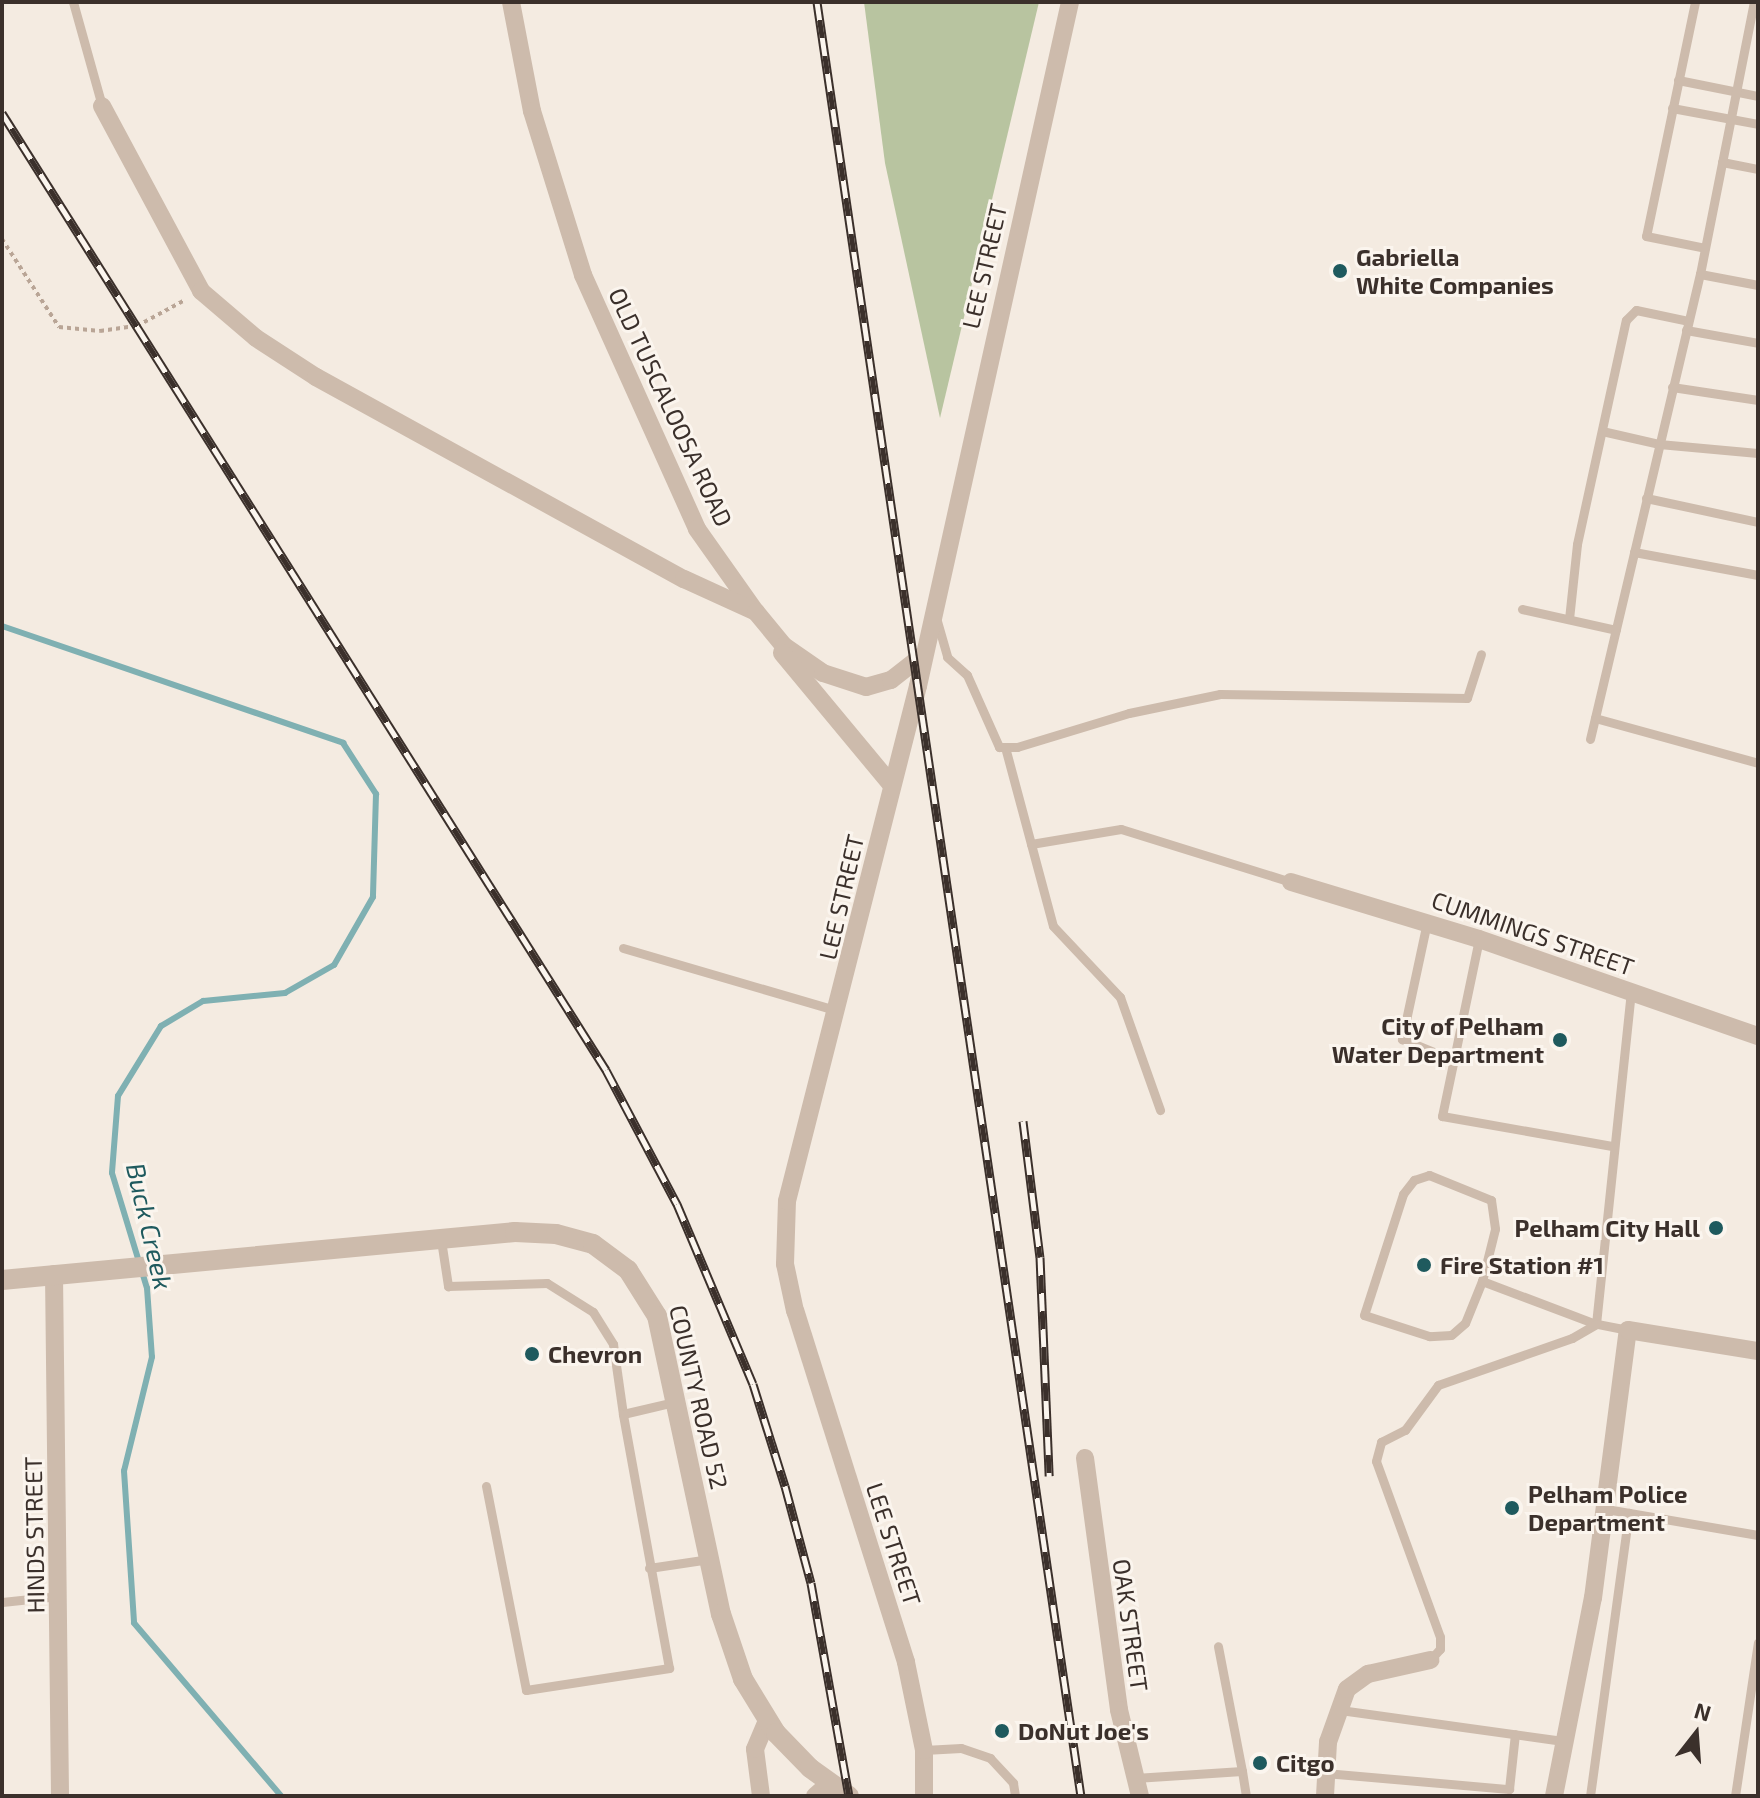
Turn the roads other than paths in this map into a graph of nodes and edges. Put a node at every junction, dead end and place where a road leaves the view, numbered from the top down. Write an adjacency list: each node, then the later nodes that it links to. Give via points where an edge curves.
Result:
1 (85, 2): 6 (lane)
2 (511, 2): 34 (street, OLD TUSCALOOSA ROAD, via 532,111 583,275 697,529)
3 (1070, 2): 33 (street, LEE STREET)
4 (1695, 2): 9 (lane)
5 (1754, 2): 7 (lane)
6 (75, 7): 12 (lane)
7 (1747, 37): 8 (lane); 10 (lane)
8 (1758, 40)
9 (1678, 80): 10 (lane); 13 (lane)
10 (1736, 92): 11 (lane); 14 (lane)
11 (1758, 96)
12 (102, 106): 34 (street, via 201,291 256,338 316,377 684,579)
13 (1672, 108): 14 (lane); 18 (lane, via 1646,236)
14 (1730, 118): 15 (lane); 16 (lane)
15 (1758, 124)
16 (1722, 162): 17 (lane); 18 (lane)
17 (1758, 169)
18 (1705, 248): 19 (lane)
19 (1700, 274): 20 (lane); 21 (lane)
20 (1758, 285)
21 (1687, 325): 22 (lane); 23 (lane); 25 (lane, via 1636,310 1626,320)
22 (1758, 343)
23 (1672, 387): 24 (lane); 26 (lane)
24 (1758, 400)
25 (1602, 431): 26 (lane); 35 (lane, via 1577,544)
26 (1659, 444): 27 (lane); 28 (lane)
27 (1758, 453)
28 (1646, 498): 29 (lane); 30 (lane)
29 (1758, 522)
30 (1634, 552): 31 (lane); 36 (lane)
31 (1758, 575)
32 (1522, 609): 35 (lane)
33 (934, 610): 38 (street, LEE STREET); 41 (lane, via 947,657 967,675 999,747)
34 (756, 612): 38 (street, via 784,646 845,682 866,687 891,680); 43 (street, OLD TUSCALOOSA ROAD, via 811,693)
35 (1569, 619): 36 (lane)
36 (1616, 630): 39 (lane)
37 (1481, 654): 41 (lane, via 1467,698 1220,694)
38 (923, 655): 43 (street, LEE STREET)
39 (1595, 718): 40 (lane); 42 (lane)
40 (1590, 739)
41 (1005, 747): 44 (lane)
42 (1758, 763)
43 (890, 783): 50 (street, LEE STREET)
44 (1031, 844): 45 (lane, via 1121,829); 53 (lane, via 1053,926 1120,997)
45 (1291, 882): 46 (street, CUMMINGS STREET)
46 (1427, 922): 47 (street, CUMMINGS STREET); 52 (lane, via 1402,1039)
47 (1479, 939): 49 (street, CUMMINGS STREET); 52 (lane)
48 (623, 948): 50 (lane)
49 (1631, 992): 51 (street, CUMMINGS STREET); 54 (lane)
50 (838, 1011): 81 (street, LEE STREET, via 787,1201 785,1264 808,1359 906,1662)
51 (1758, 1036)
52 (1453, 1060): 54 (lane, via 1442,1116)
53 (1160, 1110)
54 (1613, 1146): 59 (lane)
55 (440, 1236): 56 (street, COUNTY ROAD 52); 62 (street, COUNTY ROAD 52, via 539,1231 593,1244 614,1257 650,1299); 63 (lane, via 448,1286 547,1283 593,1312 613,1344)
56 (54, 1274): 57 (street, COUNTY ROAD 52); 71 (street, HINDS STREET)
57 (2, 1280)
58 (1482, 1281): 58 (lane, via 1465,1323 1451,1335 1429,1336 1364,1315 1403,1194 1414,1180 1429,1175 1491,1200 1495,1229); 59 (lane)
59 (1596, 1324): 60 (lane); 75 (lane, via 1572,1338 1438,1385 1405,1430 1381,1442 1376,1461 1440,1637 1440,1649)
60 (1628, 1330): 61 (street); 66 (street)
61 (1758, 1351)
62 (677, 1401): 63 (lane); 69 (street, COUNTY ROAD 52)
63 (623, 1414): 70 (lane)
64 (1085, 1458): 84 (street, OAK STREET, via 1119,1710)
65 (486, 1486): 70 (lane, via 526,1690 669,1668)
66 (1606, 1509): 67 (lane); 80 (street)
67 (1629, 1513): 68 (lane); 94 (lane)
68 (1758, 1535)
69 (709, 1559): 70 (lane); 78 (street, COUNTY ROAD 52, via 735,1661)
70 (649, 1568)
71 (59, 1596): 72 (lane); 86 (street, HINDS STREET)
72 (2, 1602)
73 (1758, 1643): 76 (lane)
74 (1218, 1646): 82 (lane)
75 (1430, 1660): 77 (street, via 1368,1674 1347,1689)
76 (1755, 1684): 95 (lane)
77 (1336, 1709): 79 (lane); 83 (street)
78 (767, 1721): 85 (street, COUNTY ROAD 52); 87 (street, via 755,1749)
79 (1515, 1734): 80 (lane); 83 (lane, via 1509,1789)
80 (1563, 1741): 93 (street)
81 (924, 1750): 89 (street, LEE STREET); 90 (lane, via 961,1748 990,1758 1013,1783)
82 (1242, 1771): 84 (lane); 91 (lane)
83 (1325, 1773): 92 (street)
84 (1138, 1787)
85 (822, 1790): 88 (street, COUNTY ROAD 52)
86 (60, 1796)
87 (761, 1796)
88 (849, 1796)
89 (924, 1796)
90 (1015, 1796)
91 (1246, 1796)
92 (1325, 1796)
93 (1554, 1796)
94 (1590, 1796)
95 (1735, 1796)

